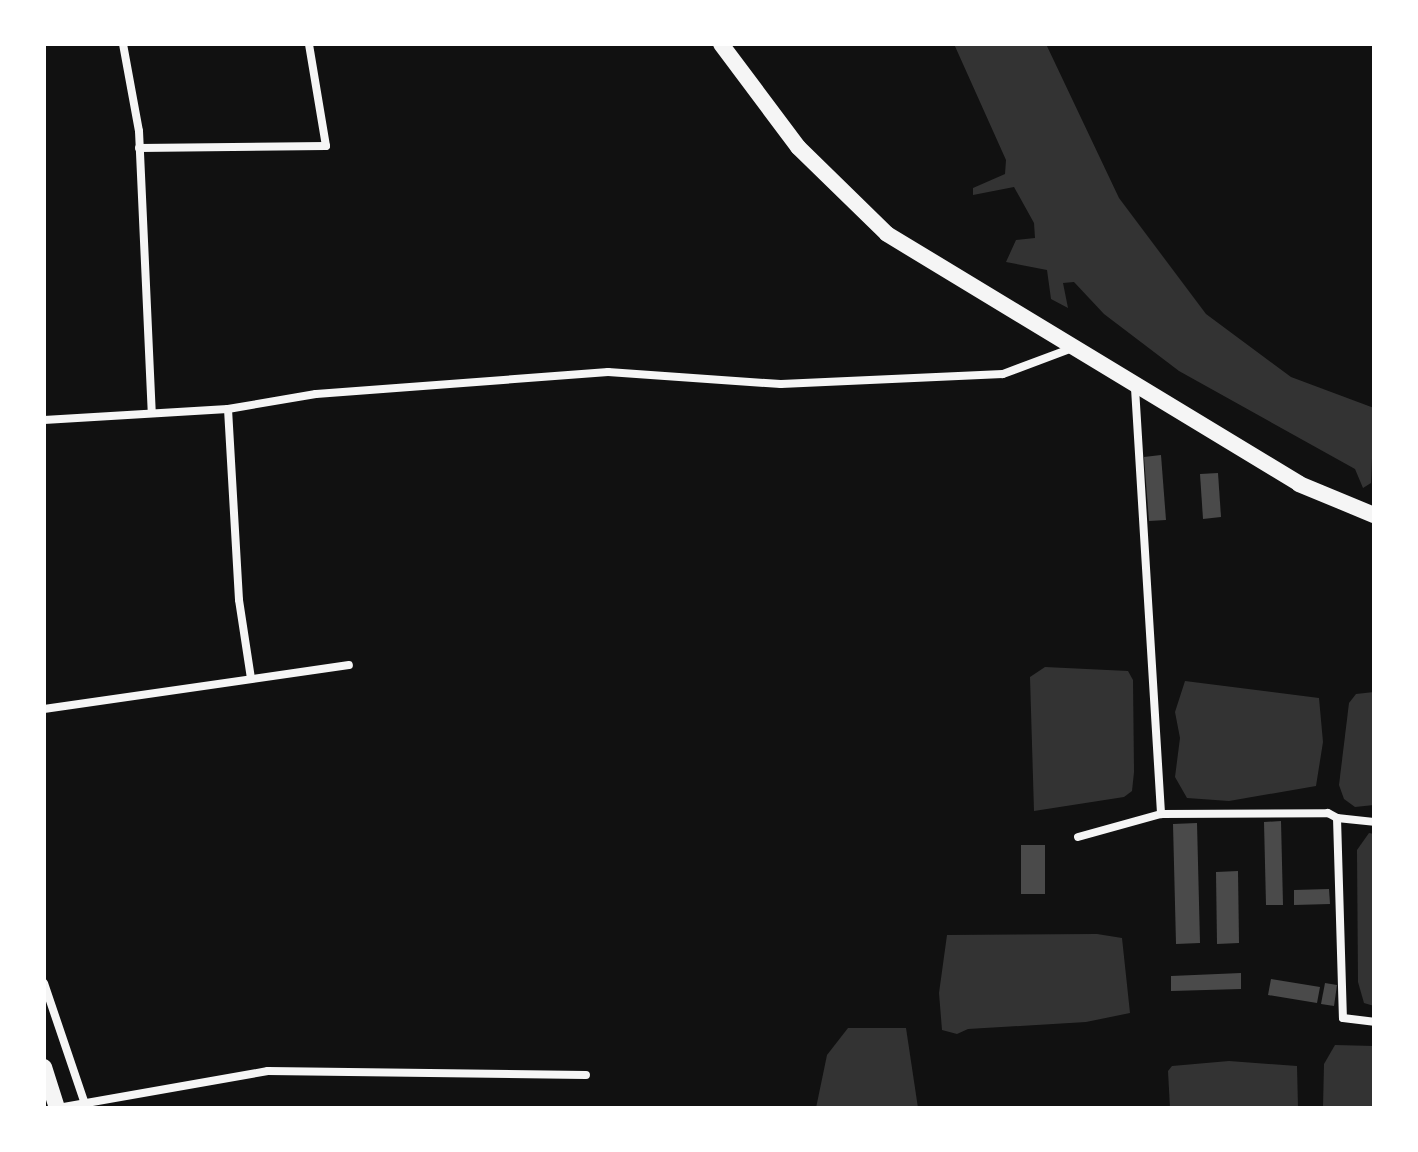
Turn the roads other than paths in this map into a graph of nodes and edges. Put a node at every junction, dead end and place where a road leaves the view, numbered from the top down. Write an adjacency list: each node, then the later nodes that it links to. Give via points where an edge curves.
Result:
1 (123, 44): 4 (street)
2 (309, 44): 4 (street, via 326,146)
3 (721, 44): 5 (main road, via 798,147 849,202 926,261)
4 (139, 148): 8 (street)
5 (1070, 349): 6 (main road); 7 (street, via 1003,374 781,384 608,372 316,394)
6 (1135, 388): 10 (main road, via 1299,484); 14 (street)
7 (228, 409): 8 (street); 12 (street, via 239,600)
8 (152, 413): 9 (street)
9 (44, 420)
10 (1374, 515)
11 (349, 665): 12 (street)
12 (251, 678): 13 (street)
13 (44, 709)
14 (1161, 814): 15 (street, via 1328,813); 17 (street)
15 (1337, 818): 16 (street); 19 (street, via 1343,1018)
16 (1374, 822)
17 (1078, 837)
18 (44, 983): 22 (street)
19 (1374, 1022)
20 (44, 1067): 23 (main road)
21 (586, 1075): 22 (street, via 268,1071)
22 (85, 1106): 23 (street)
23 (57, 1108)

